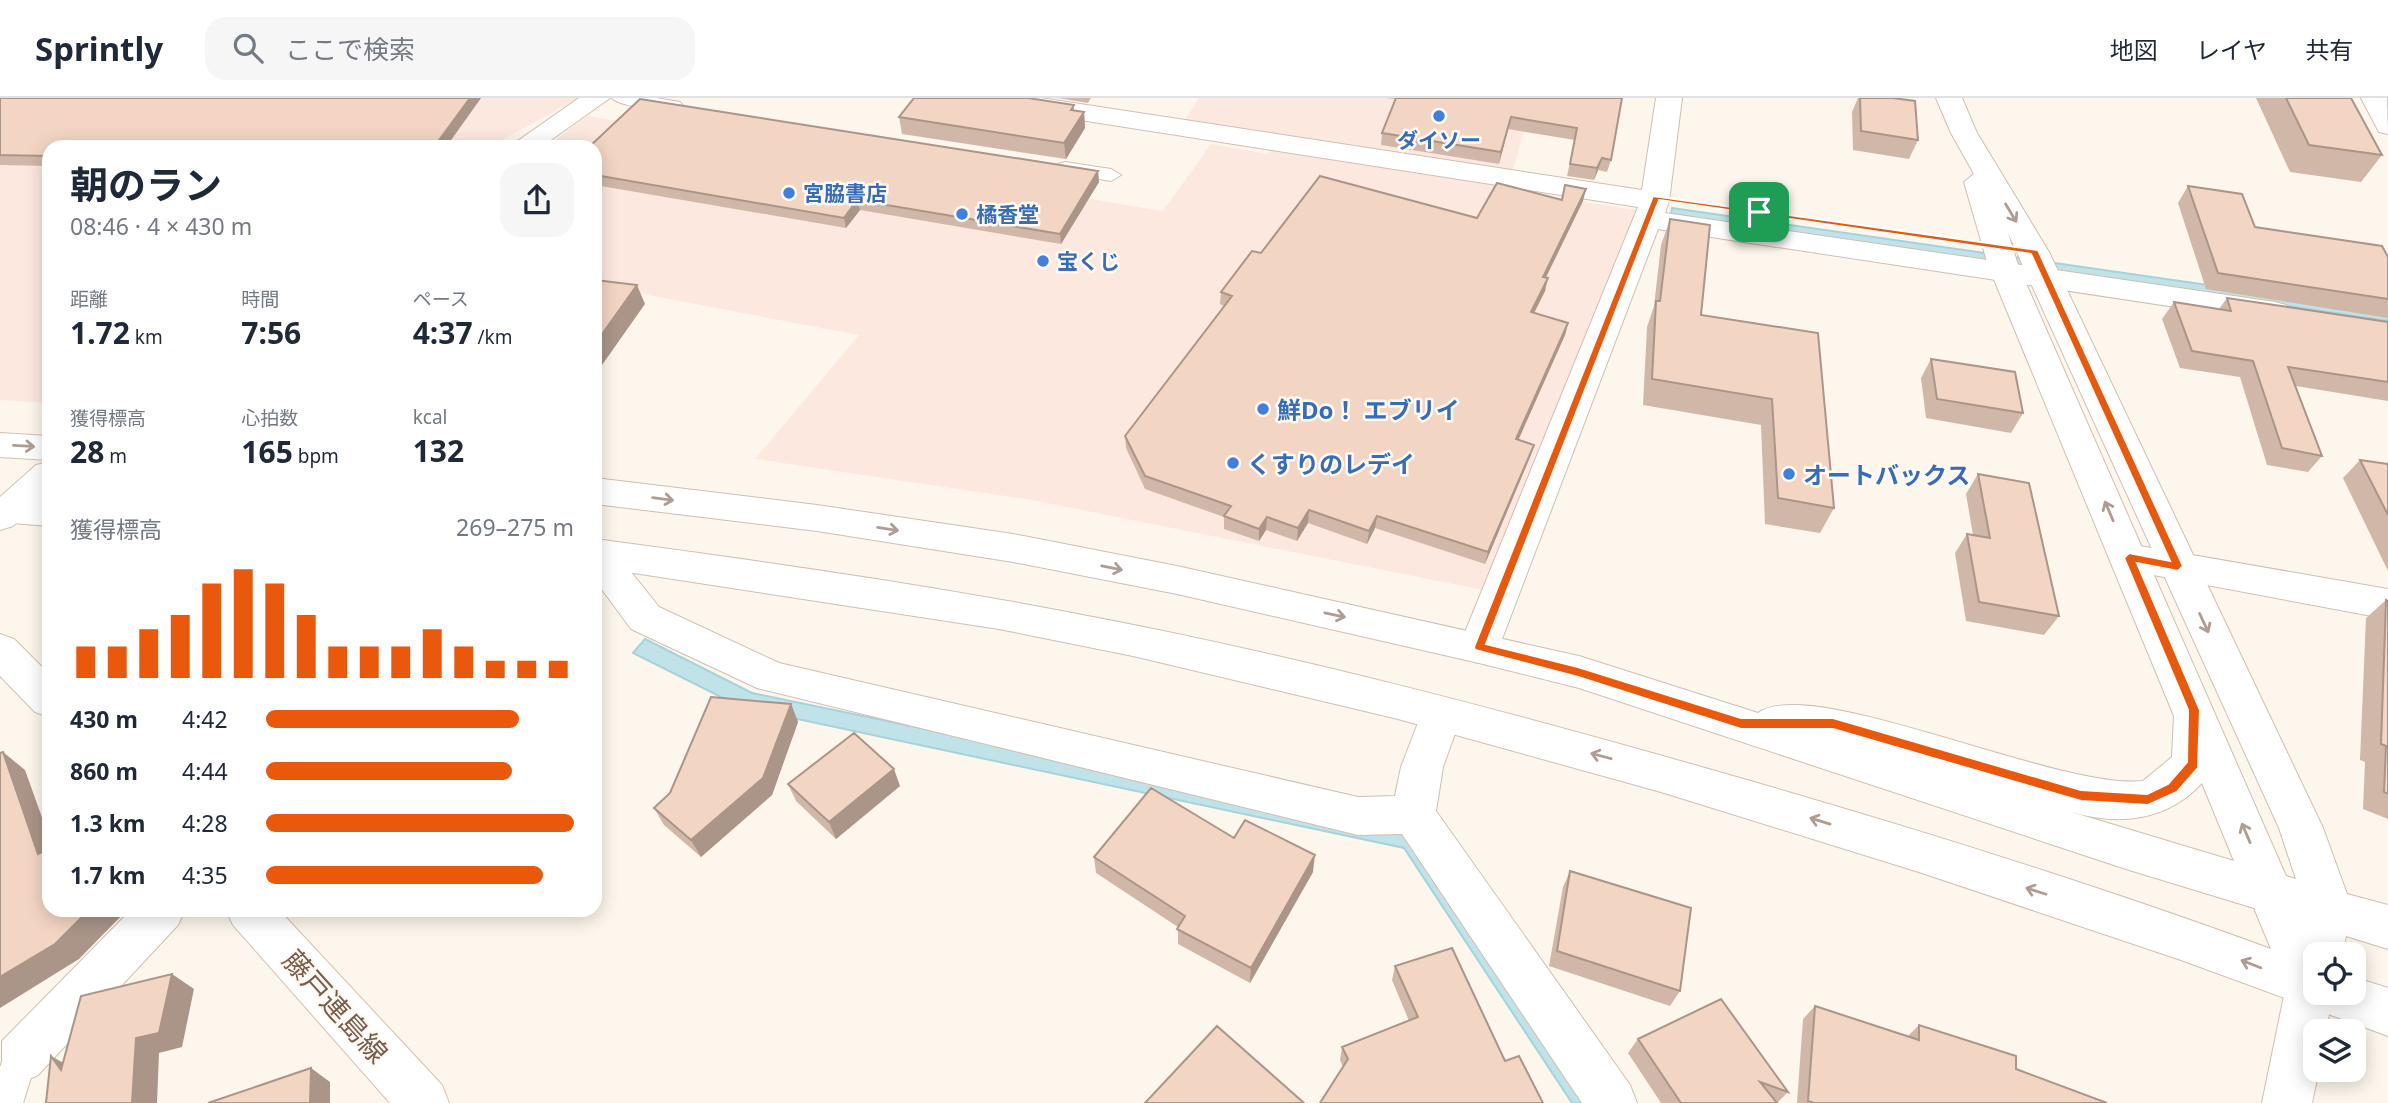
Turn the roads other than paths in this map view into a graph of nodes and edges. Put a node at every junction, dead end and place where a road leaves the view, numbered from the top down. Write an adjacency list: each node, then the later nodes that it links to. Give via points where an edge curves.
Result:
1 (597, 98): 10 (street)
2 (621, 98): 7 (lane)
3 (990, 98): 13 (street)
4 (1669, 98): 13 (street)
5 (1949, 98): 9 (street)
6 (2374, 98): 8 (street)
7 (689, 109)
8 (2388, 126)
9 (1964, 133): 14 (street, one-way to 14); 14 (street)
10 (534, 140)
11 (1043, 165): 12 (lane)
12 (1111, 175)
13 (1653, 206): 14 (street); 27 (street)
14 (2021, 263): 15 (street); 23 (street, one-way to 14); 25 (street)
15 (2299, 303)
16 (0, 445): 17 (street, one-way to 17)
17 (42, 448)
18 (42, 480): 20 (street)
19 (602, 492): 27 (street, one-way to 27, via 1013,548)
20 (2, 512): 21 (street)
21 (42, 513)
22 (602, 554): 31 (street, via 931,601 1136,641)
23 (2129, 558): 25 (street); 30 (street)
24 (602, 562): 33 (street, via 645,618 771,677 1358,816)
25 (2178, 566): 26 (street); 35 (street, one-way to 35, via 2301,828)
26 (2388, 604)
27 (1479, 647): 32 (street, via 1578,672)
28 (0, 650): 29 (street)
29 (42, 693)
30 (2194, 710): 32 (street, via 2193,764 2172,788 2148,800 2081,796 1833,723); 34 (street, one-way to 30)
31 (1441, 715): 33 (street, via 1422,767); 41 (street, one-way to 31, via 2189,941 1858,832 1629,764)
32 (1741, 723): 34 (street, via 2126,849)
33 (1414, 815): 48 (street)
34 (2270, 890): 35 (street); 40 (street)
35 (2330, 909): 38 (street); 39 (street)
36 (155, 917): 45 (street)
37 (254, 917): 47 (street, 藤戸連島線)
38 (2388, 927)
39 (2324, 942)
40 (2303, 951)
41 (2303, 973)
42 (2366, 1001): 44 (street)
43 (2310, 1005): 49 (street)
44 (2388, 1012)
45 (20, 1058): 46 (lane)
46 (6, 1103)
47 (424, 1103)
48 (1612, 1103)
49 (2287, 1103)

